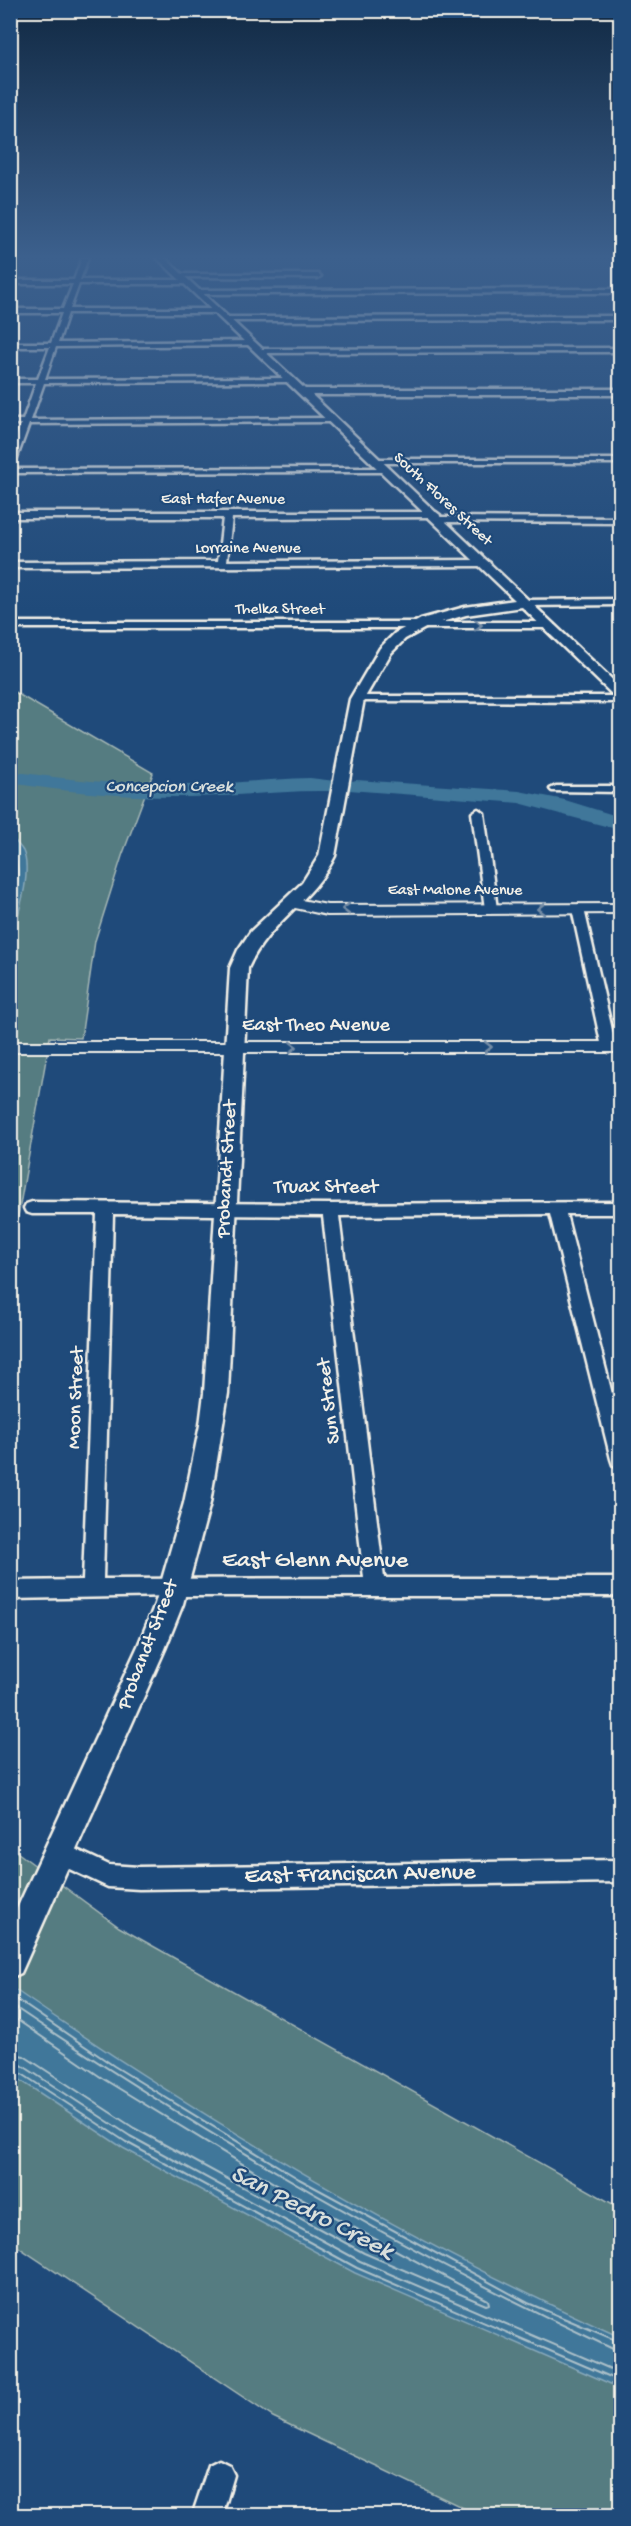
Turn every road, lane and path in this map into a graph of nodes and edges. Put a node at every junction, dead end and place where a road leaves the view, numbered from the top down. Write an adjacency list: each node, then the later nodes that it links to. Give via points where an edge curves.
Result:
1 (44, 376): 5 (street)
2 (286, 376): 3 (main road, South Flores Street)
3 (290, 380): 5 (street); 7 (main road, South Flores Street)
4 (10, 381): 5 (street)
5 (42, 381): 10 (street)
6 (621, 392): 7 (main road)
7 (303, 393): 8 (main road, South Flores Street)
8 (332, 420): 10 (street); 12 (main road, South Flores Street)
9 (10, 422): 10 (street)
10 (27, 422): 13 (street)
11 (621, 461): 12 (street)
12 (382, 466): 13 (street); 16 (main road, South Flores Street)
13 (10, 468)
14 (10, 515): 15 (street, East Hafer Avenue)
15 (228, 516): 16 (street, East Hafer Avenue); 19 (street)
16 (438, 518): 17 (street, East Hafer Avenue); 18 (main road, South Flores Street)
17 (621, 521)
18 (485, 563): 19 (street, Lorraine Avenue); 22 (main road, South Flores Street)
19 (222, 564): 20 (street, Lorraine Avenue)
20 (10, 565)
21 (621, 602): 22 (street)
22 (525, 603): 24 (main road, Probandt Street, via 465,611); 25 (main road, South Flores Street)
23 (10, 625): 24 (street, Thelka Street)
24 (419, 625): 25 (street, Thelka Street, one-way to 25); 27 (main road, Probandt Street, via 385,651)
25 (549, 625): 26 (main road, South Flores Street)
26 (621, 694)
27 (357, 699): 28 (street); 32 (main road, Probandt Street, via 327,856 314,880)
28 (621, 699)
29 (555, 789): 30 (street)
30 (621, 789)
31 (478, 813): 33 (street)
32 (291, 903): 33 (street, East Malone Avenue, one-way to 32, via 327,910); 37 (main road, Probandt Street, via 261,928 245,951 239,968)
33 (491, 909): 34 (street, East Malone Avenue, one-way to 33)
34 (578, 909): 35 (street, East Malone Avenue); 38 (street)
35 (621, 909)
36 (10, 1047): 37 (street, East Theo Avenue)
37 (234, 1047): 38 (street, East Theo Avenue, one-way to 38); 43 (main road, Probandt Street)
38 (615, 1047)
39 (32, 1208): 40 (street, Truax Street)
40 (105, 1208): 43 (street, Truax Street); 49 (street, Moon Street)
41 (556, 1208): 42 (street, Truax Street); 44 (street, Truax Street); 45 (street)
42 (621, 1208)
43 (226, 1209): 44 (street, Truax Street); 47 (main road, Probandt Street, via 212,1425 197,1503)
44 (330, 1210): 46 (street, Sun Street)
45 (621, 1458)
46 (375, 1586): 47 (street, East Glenn Avenue); 48 (street, East Glenn Avenue)
47 (174, 1587): 49 (street, East Glenn Avenue); 51 (main road, Probandt Street, via 152,1649)
48 (621, 1587)
49 (93, 1589): 50 (street, East Glenn Avenue)
50 (10, 1590)
51 (56, 1862): 52 (street, East Franciscan Avenue, via 108,1876 139,1878); 53 (main road, Probandt Street)
52 (621, 1871)
53 (10, 1962)
54 (219, 2475): 55 (street)
55 (207, 2516)

